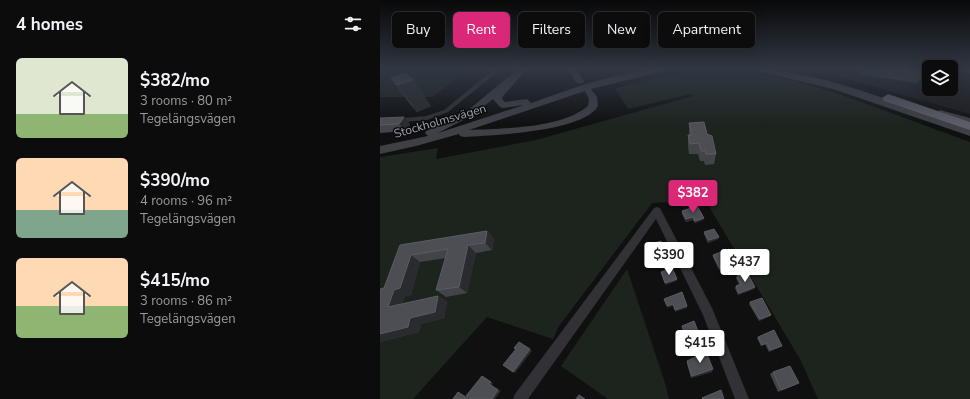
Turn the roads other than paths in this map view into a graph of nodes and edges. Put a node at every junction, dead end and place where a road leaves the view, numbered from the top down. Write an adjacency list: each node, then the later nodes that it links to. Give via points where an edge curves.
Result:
1 (475, 88): 13 (street, via 446,111 427,118)
2 (502, 88): 18 (main road, via 470,113)
3 (506, 88): 10 (main road, via 497,100 504,104)
4 (570, 88): 10 (main road, Stockholmsvägen)
5 (590, 88): 11 (main road, Stockholmsvägen)
6 (838, 88): 16 (main road)
7 (855, 88): 9 (main road)
8 (589, 91): 14 (main road, via 594,103 590,111)
9 (888, 98): 12 (main road); 15 (highway)
10 (528, 102): 18 (main road, Stockholmsvägen, via 455,128)
11 (541, 103): 14 (main road, via 530,112 529,119 540,123); 17 (main road, Stockholmsvägen)
12 (970, 121)
13 (380, 122)
14 (561, 122): 17 (main road, via 530,128)
15 (970, 126)
16 (970, 133)
17 (449, 135): 20 (main road, Stockholmsvägen)
18 (421, 137): 19 (main road, Stockholmsvägen)
19 (380, 145)
20 (380, 150)
21 (520, 399): 22 (street, via 657,211 708,312)
22 (742, 399)

